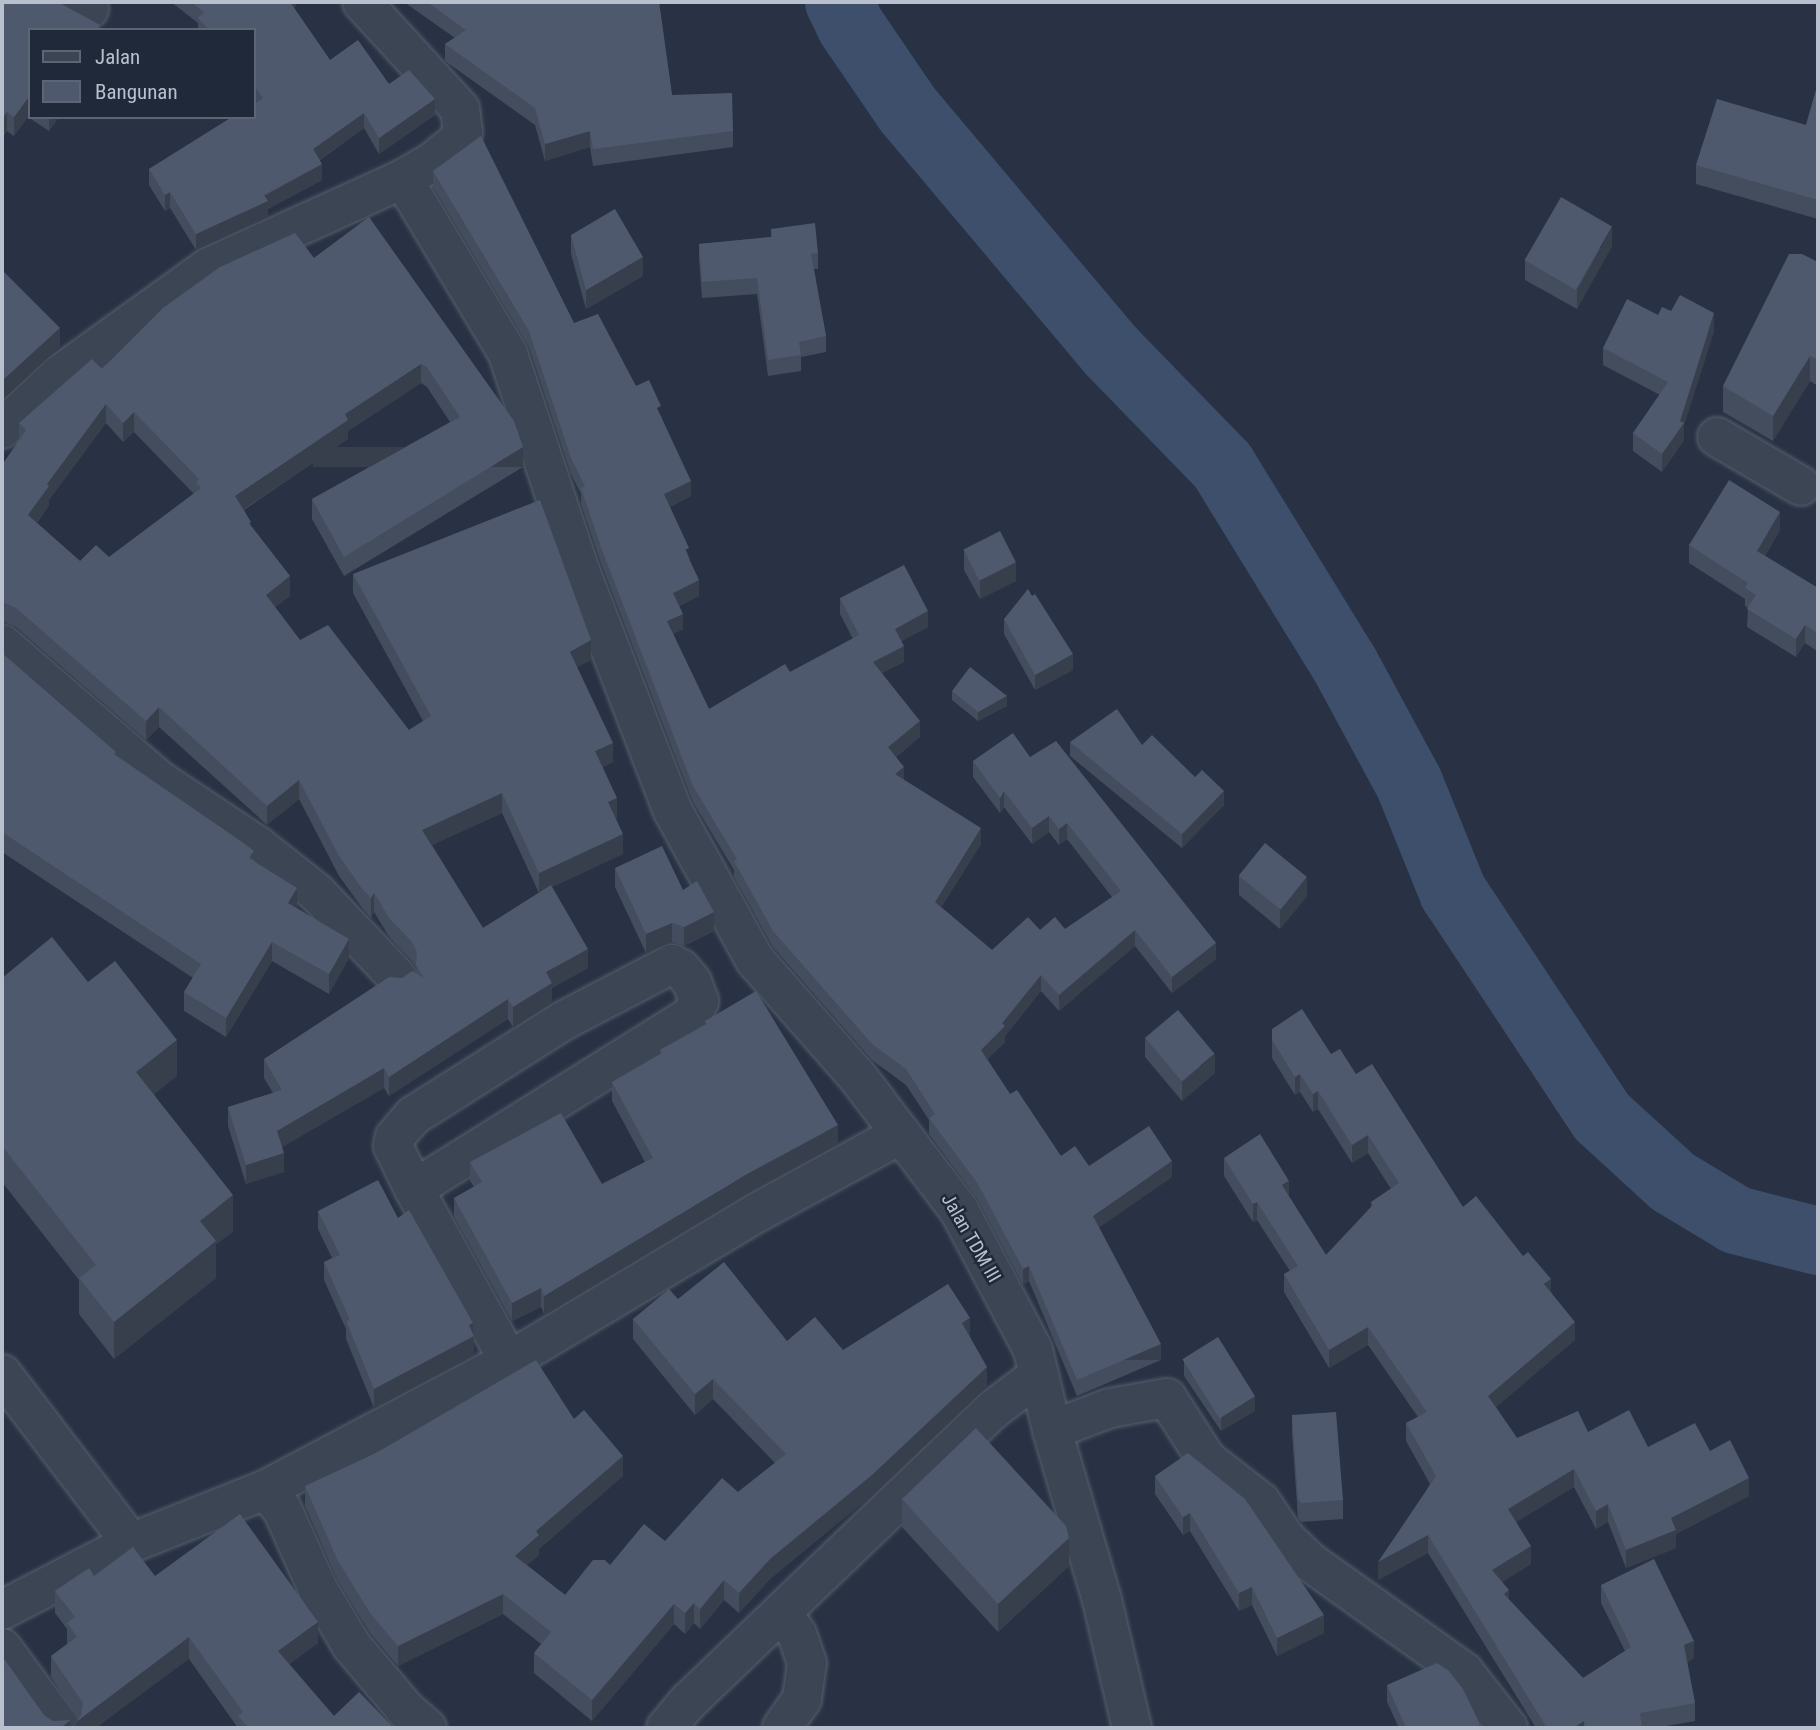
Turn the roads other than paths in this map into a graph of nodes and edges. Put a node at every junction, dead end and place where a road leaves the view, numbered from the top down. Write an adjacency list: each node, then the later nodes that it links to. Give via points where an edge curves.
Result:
1 (362, 2): 2 (street, via 444,88 463,121 463,133 456,143)
2 (402, 179): 3 (street, via 209,267 58,376); 8 (street, Jalan TDM III, via 508,354 581,573 673,811 755,960 857,1076)
3 (2, 429)
4 (1717, 438): 5 (street)
5 (1813, 481)
6 (2, 644): 7 (street, via 159,780 258,846 317,893)
7 (396, 976)
8 (901, 1134): 10 (street, via 758,1212); 12 (street, Jalan TDM III, via 959,1210 1034,1350)
9 (414, 1189): 9 (street, via 692,1015 699,1000 692,982 672,964 563,1021 413,1116 402,1126 393,1146); 10 (street)
10 (509, 1361): 14 (street)
11 (2, 1374): 15 (street)
12 (1039, 1375): 13 (street, Jalan TDM III); 17 (street, via 994,1409)
13 (1057, 1447): 23 (street, Jalan TDM III, via 1102,1600); 24 (street, via 1110,1408 1167,1398 1207,1460 1261,1502 1286,1539 1464,1672)
14 (265, 1490): 15 (street); 20 (street, via 282,1509 318,1589 352,1646)
15 (131, 1543): 16 (street)
16 (2, 1610)
17 (782, 1612): 21 (street); 22 (street, via 797,1634 807,1663 802,1699)
18 (2, 1648): 19 (street)
19 (61, 1728)
20 (426, 1728)
21 (666, 1728)
22 (782, 1728)
23 (1132, 1728)
24 (1508, 1728)

